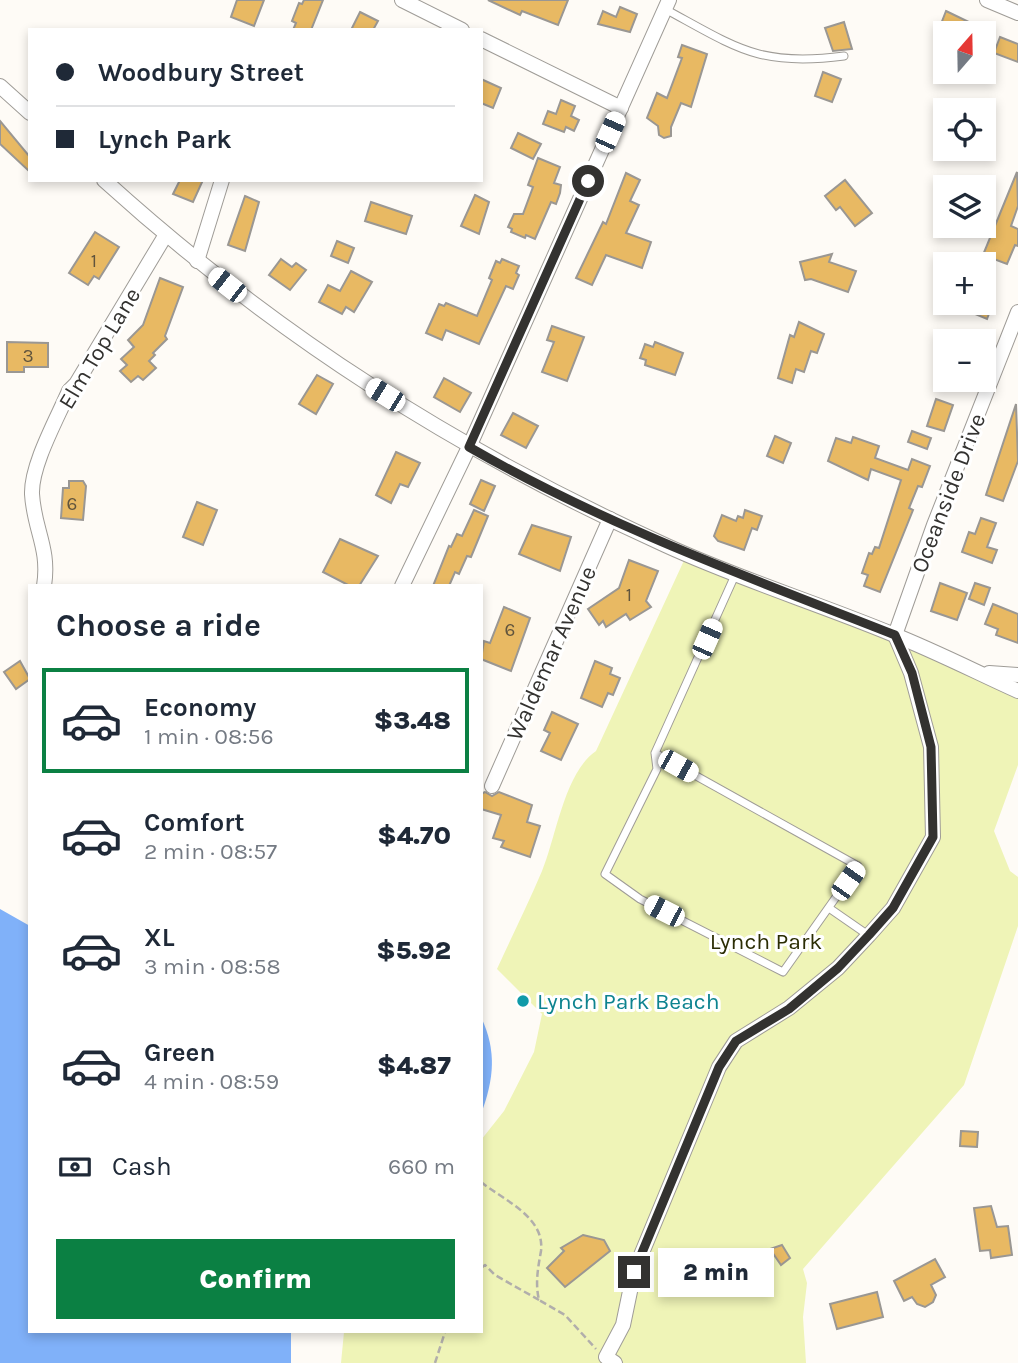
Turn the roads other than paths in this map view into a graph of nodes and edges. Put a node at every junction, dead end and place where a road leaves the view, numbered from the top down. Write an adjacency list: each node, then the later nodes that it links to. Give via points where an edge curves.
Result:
1 (402, 0): 5 (street)
2 (987, 0): 4 (street)
3 (667, 4): 7 (lane, via 750,54 769,59); 9 (street)
4 (1018, 13)
5 (458, 28)
6 (483, 40): 9 (street)
7 (844, 56)
8 (0, 86): 10 (street)
9 (621, 108): 16 (street)
10 (28, 111)
11 (106, 182): 13 (street)
12 (221, 182): 14 (street)
13 (165, 236): 14 (street); 19 (street, Elm Top Lane, via 69,391 40,461 32,492 48,565)
14 (197, 261): 16 (street, via 332,362)
15 (1017, 315): 21 (street, Oceanside Drive)
16 (469, 447): 17 (street); 20 (street)
17 (610, 519): 18 (street); 26 (street, Waldemar Avenue)
18 (736, 573): 21 (street); 25 (lane)
19 (44, 584)
20 (403, 584)
21 (895, 635): 22 (street); 28 (street, via 912,673 931,747 933,837 893,908)
22 (977, 672): 23 (street); 24 (street)
23 (1018, 675)
24 (1018, 691)
25 (655, 753): 27 (lane, via 858,866); 27 (lane, via 657,769 605,874 640,899 783,972)
26 (492, 786)
27 (829, 908): 28 (lane)
28 (869, 935): 29 (street, via 789,1009 736,1041 719,1067 634,1272 623,1325)
29 (607, 1361)

